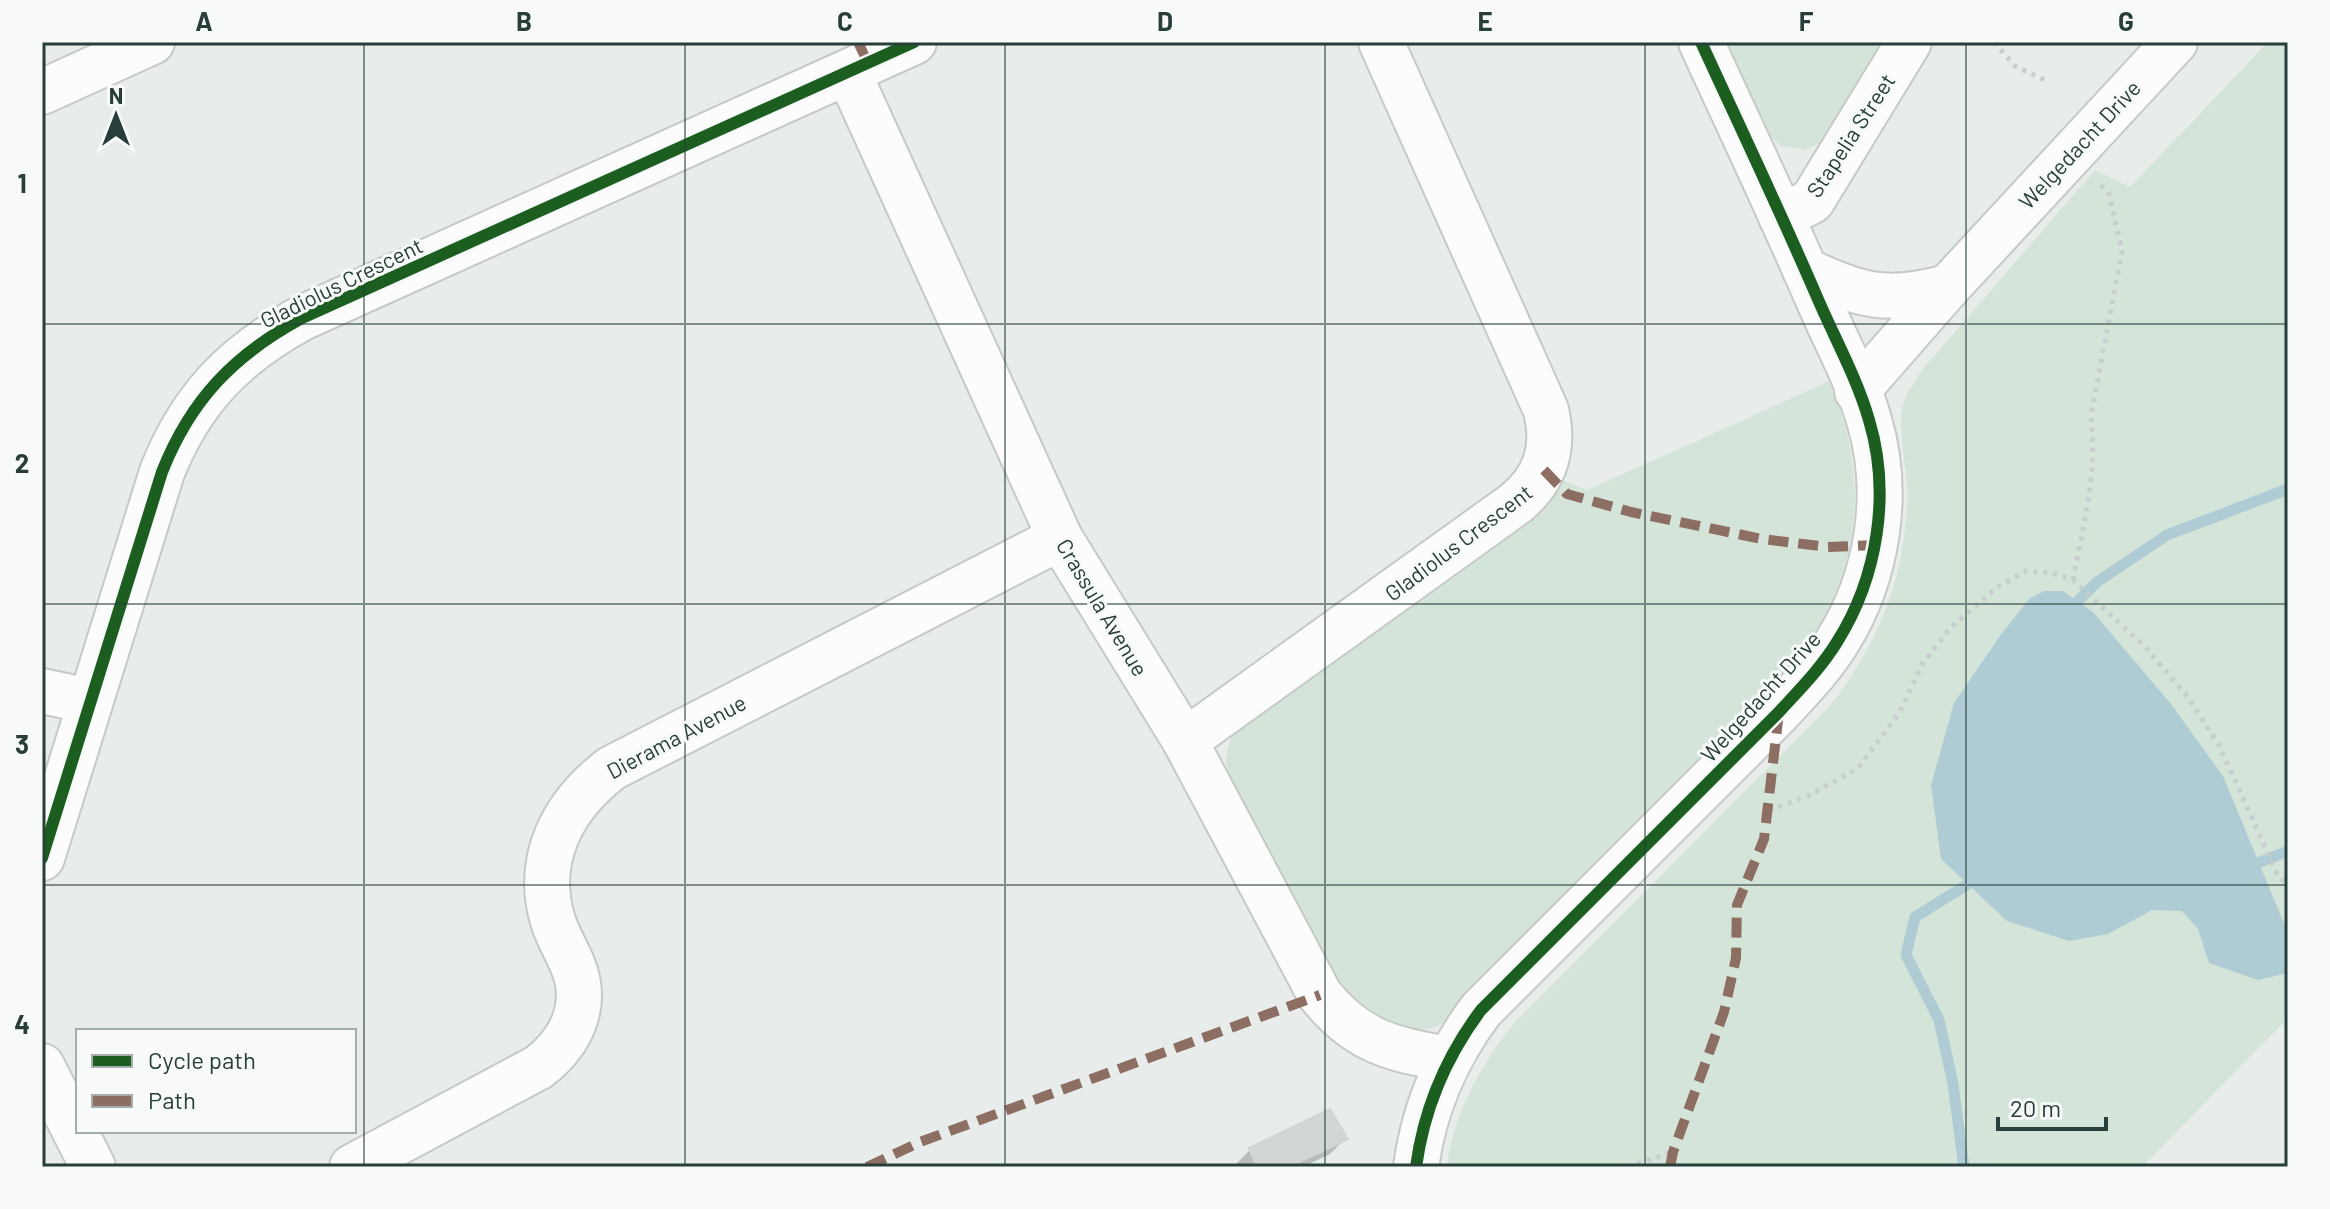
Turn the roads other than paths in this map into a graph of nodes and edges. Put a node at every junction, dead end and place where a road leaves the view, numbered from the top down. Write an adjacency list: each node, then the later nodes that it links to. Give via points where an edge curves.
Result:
1 (152, 42): 8 (street)
2 (914, 42): 7 (street, Gladiolus Crescent)
3 (1381, 42): 16 (street, Gladiolus Crescent, via 1546,410 1546,464 1516,503)
4 (1701, 42): 9 (street, Welgedacht Drive)
5 (1909, 42): 9 (street, Stapelia Street, via 1812,201)
6 (2175, 42): 11 (street, Welgedacht Drive)
7 (848, 72): 13 (street, Crassula Avenue); 15 (street, Gladiolus Crescent, via 302,318 244,354 198,403 172,448)
8 (42, 92)
9 (1781, 217): 10 (street, Welgedacht Drive)
10 (1805, 270): 11 (street, via 1860,293 1899,298); 12 (street, Welgedacht Drive)
11 (1948, 287): 12 (street, Welgedacht Drive)
12 (1857, 391): 18 (street, Welgedacht Drive, via 1875,446 1879,512 1866,579 1837,642 1779,712 1500,988)
13 (1060, 538): 16 (street, Crassula Avenue); 21 (street, Dierama Avenue, via 592,782 562,822 548,869 552,919 579,987 579,1008 565,1043 539,1067)
14 (42, 691): 15 (street)
15 (89, 701): 17 (street, Gladiolus Crescent)
16 (1185, 741): 18 (street, Crassula Avenue, via 1333,1011 1388,1047)
17 (42, 858)
18 (1449, 1059): 22 (street, Welgedacht Drive, via 1429,1106)
19 (42, 1066): 20 (street)
20 (93, 1167)
21 (352, 1167)
22 (1416, 1167)

